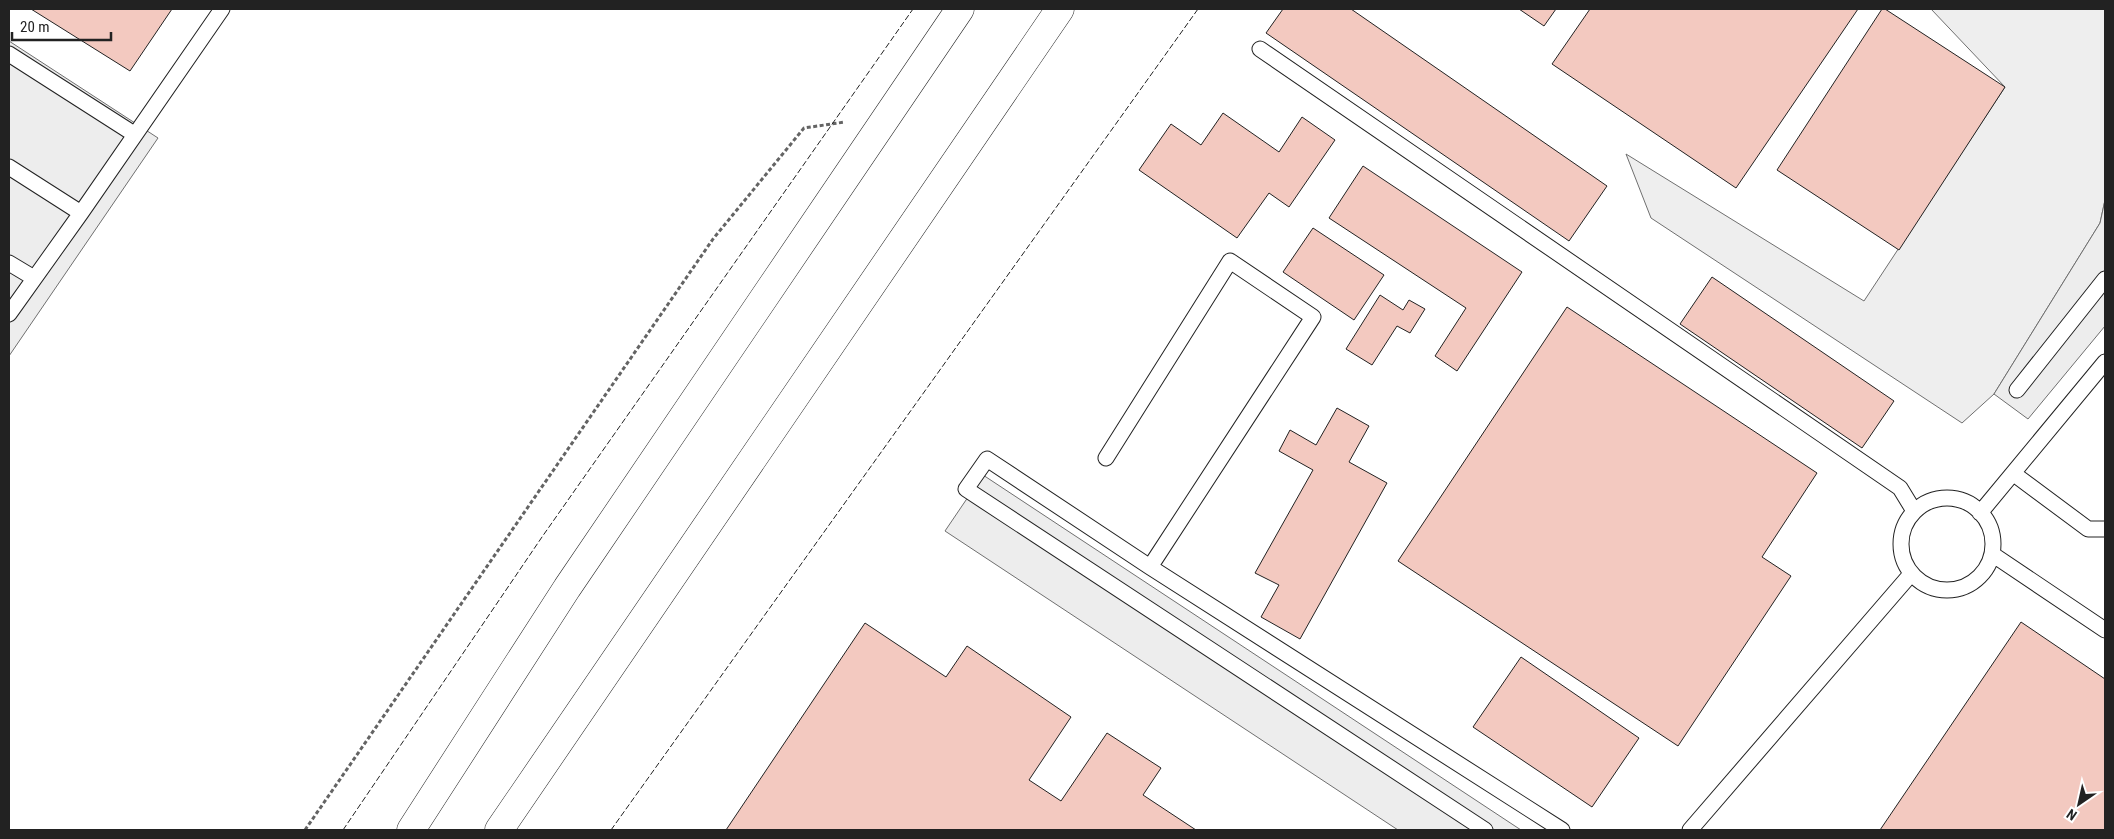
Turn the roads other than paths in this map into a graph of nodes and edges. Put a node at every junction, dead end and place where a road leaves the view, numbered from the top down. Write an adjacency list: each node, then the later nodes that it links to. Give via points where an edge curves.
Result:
1 (222, 9): 6 (lane)
2 (960, 9): 25 (highway, via 567,588)
3 (1060, 9): 26 (highway)
4 (1260, 49): 17 (lane, via 1900,488)
5 (9, 54): 6 (lane)
6 (134, 134): 8 (lane)
7 (9, 167): 8 (lane)
8 (81, 213): 10 (lane)
9 (9, 262): 10 (lane)
10 (34, 278): 12 (lane)
11 (2105, 279): 14 (lane)
12 (9, 314)
13 (2105, 362): 16 (lane)
14 (2016, 390)
15 (1106, 458): 21 (lane, via 1230,261 1313,317)
16 (2014, 474): 18 (lane); 19 (lane, via 2088,529)
17 (1914, 511): 18 (lane, via 1927,502 1953,498 1968,503); 22 (lane, via 1902,530 1900,546)
18 (1980, 513): 20 (lane, via 1988,523)
19 (2105, 529)
20 (1992, 554): 22 (lane, via 1981,574 1961,588 1938,590); 23 (lane)
21 (1150, 567): 24 (lane); 27 (lane, via 987,459 966,489)
22 (1911, 574): 28 (lane)
23 (2105, 630)
24 (1553, 828)
25 (411, 830)
26 (499, 830)
27 (1485, 830)
28 (1690, 830)

